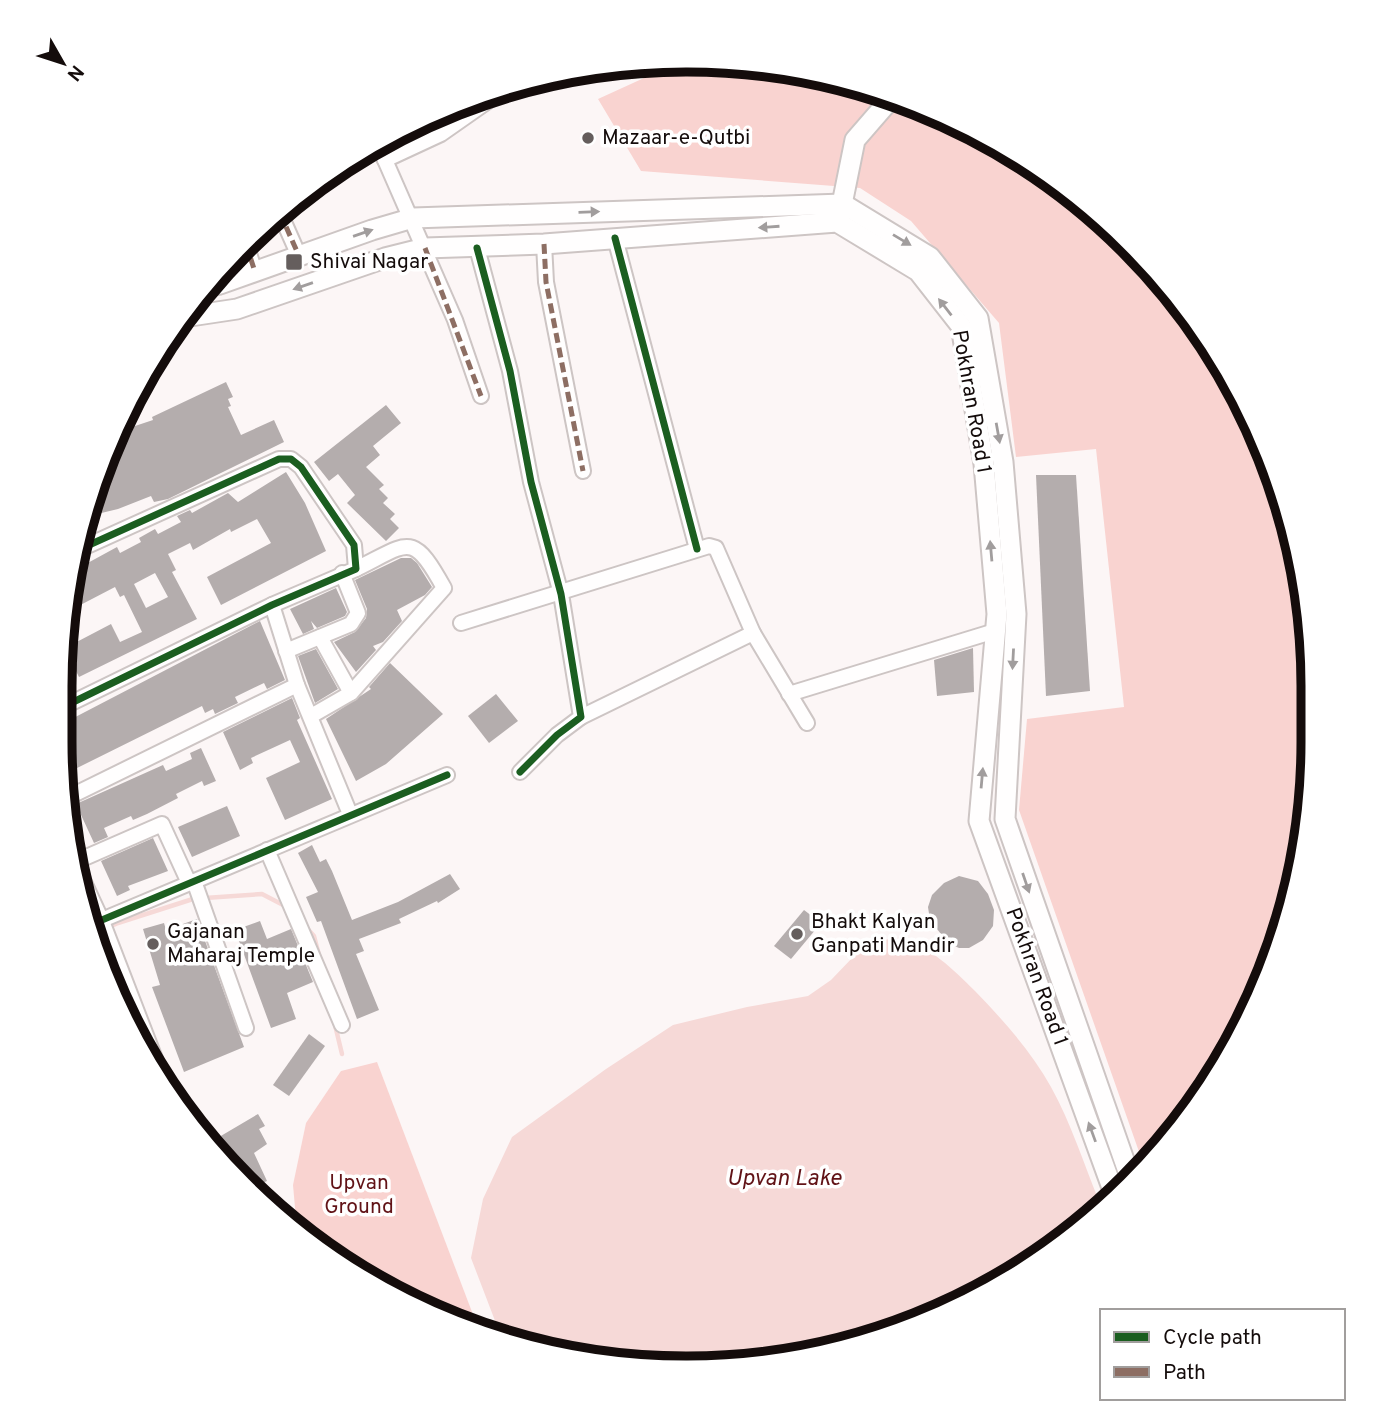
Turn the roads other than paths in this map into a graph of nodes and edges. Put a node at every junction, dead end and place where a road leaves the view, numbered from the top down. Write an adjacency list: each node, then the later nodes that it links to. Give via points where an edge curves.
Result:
1 (886, 105): 5 (main road, via 855,140)
2 (477, 109): 4 (street, via 441,134)
3 (381, 153): 4 (street)
4 (385, 160): 6 (street)
5 (840, 213): 6 (main road, one-way to 5); 8 (main road, one-way to 8); 25 (main road, Pokhran Road 1, one-way to 5, via 984,464 961,326 918,271); 40 (main road, Pokhran Road 1, one-way to 40, via 930,257 978,318 1003,462 1016,614)
6 (412, 218): 10 (street); 13 (main road, one-way to 6)
7 (284, 222): 13 (street)
8 (615, 237): 9 (main road); 20 (street)
9 (544, 244): 11 (main road); 18 (street, via 546,282)
10 (425, 248): 11 (main road); 16 (main road, one-way to 16, via 237,309); 17 (street)
11 (477, 248): 22 (street)
12 (249, 255): 14 (street)
13 (299, 256): 14 (main road)
14 (255, 272): 15 (main road)
15 (221, 285)
16 (197, 315)
17 (481, 396)
18 (583, 471)
19 (89, 545): 21 (street, via 279,459 291,459 354,545)
20 (697, 549): 22 (street); 26 (street, via 716,548)
21 (349, 571): 23 (street); 27 (street, via 358,613 351,624); 30 (street, via 405,545 428,559 444,588)
22 (561, 594): 24 (street); 34 (street)
23 (272, 605): 28 (street); 32 (street)
24 (461, 623)
25 (995, 631): 31 (street); 41 (main road, Pokhran Road 1, one-way to 25)
26 (752, 633): 31 (street); 34 (street)
27 (320, 637): 28 (street); 30 (street)
28 (286, 651): 29 (street)
29 (298, 685): 33 (street); 38 (street)
30 (351, 693): 33 (street)
31 (789, 694): 35 (street)
32 (72, 703)
33 (311, 716): 39 (street)
34 (581, 717): 36 (street)
35 (807, 723)
36 (520, 772)
37 (447, 775): 39 (street)
38 (74, 794)
39 (350, 814): 42 (street)
40 (1005, 819): 41 (main road); 48 (main road, Pokhran Road 1, one-way to 48)
41 (979, 821): 49 (main road, Pokhran Road 1, one-way to 41)
42 (267, 850): 44 (street); 46 (street)
43 (83, 853): 44 (street, via 162,824)
44 (192, 882): 45 (street); 47 (street)
45 (99, 922)
46 (342, 1025)
47 (246, 1028)
48 (1127, 1169)
49 (1111, 1185)

